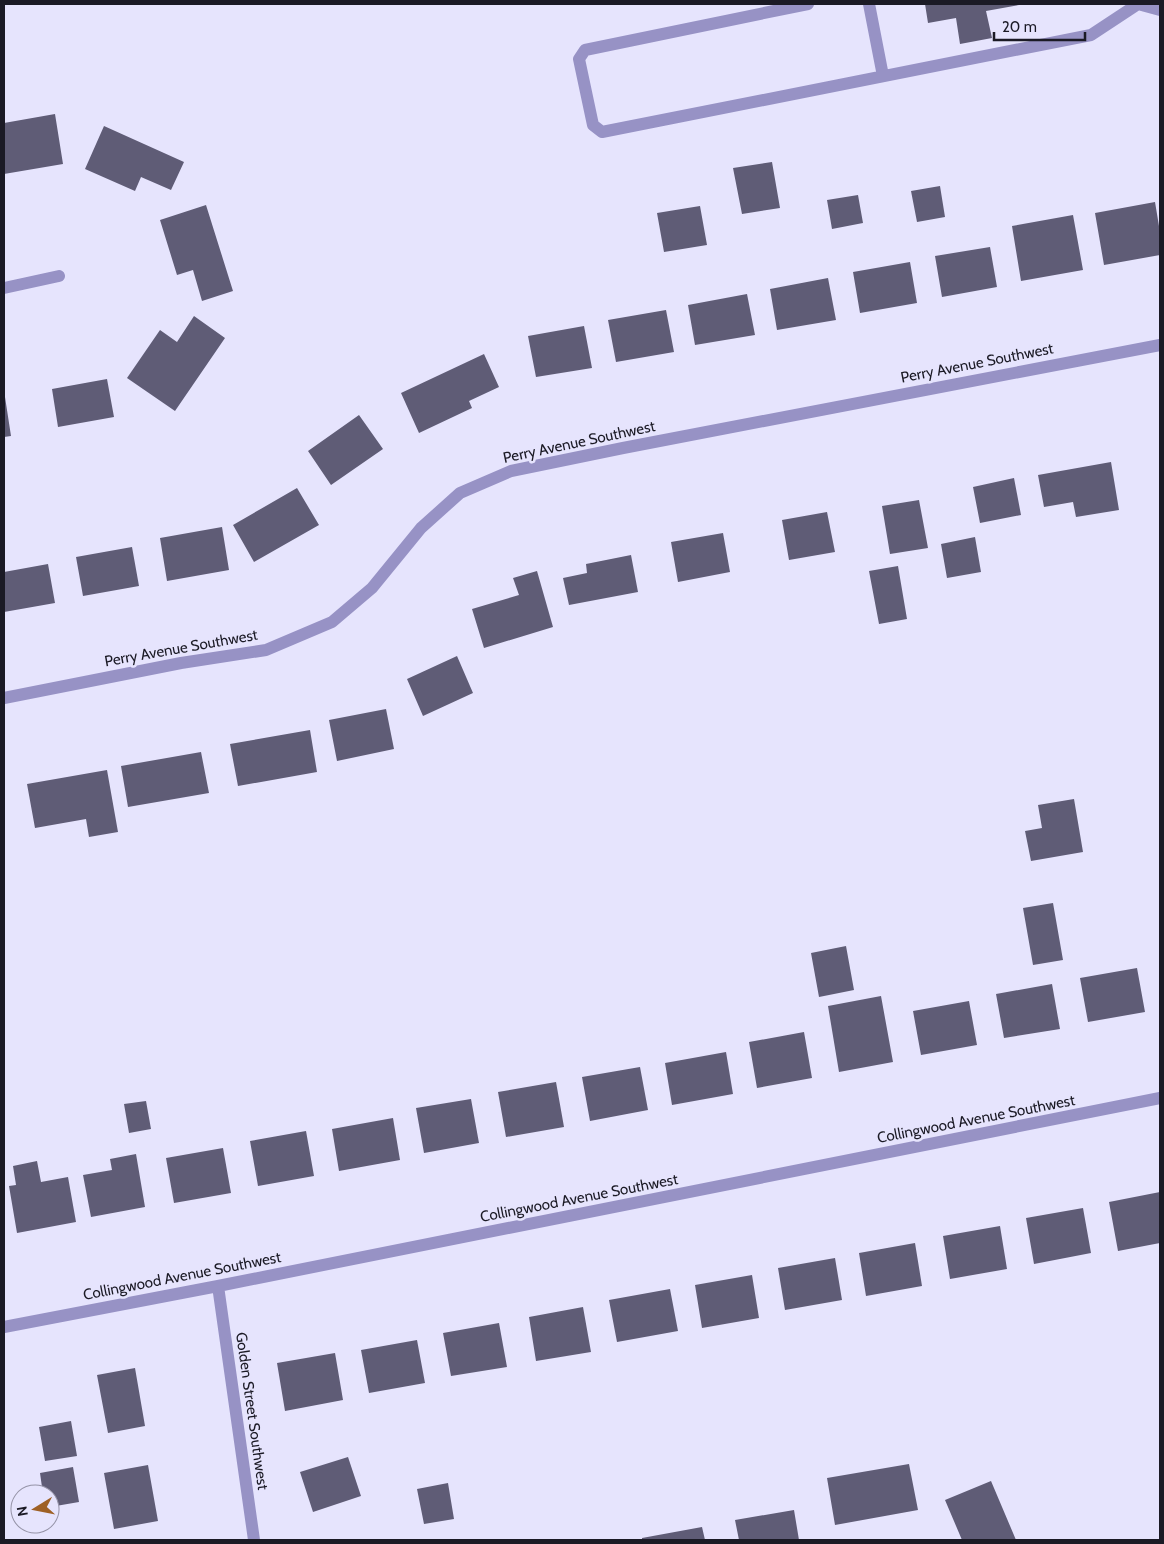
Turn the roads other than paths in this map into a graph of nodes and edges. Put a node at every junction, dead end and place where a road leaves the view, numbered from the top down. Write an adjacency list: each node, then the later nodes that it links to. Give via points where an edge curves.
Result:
1 (808, 4): 5 (street, via 585,50 579,59 593,125 602,132)
2 (869, 4): 5 (street)
3 (1138, 4): 4 (street); 5 (street, via 1091,35)
4 (1160, 10)
5 (883, 76)
6 (59, 276): 7 (street)
7 (4, 288)
8 (1160, 345): 9 (street, Perry Avenue Southwest, via 511,471 460,493 421,528 372,588 332,622 266,650 181,663)
9 (4, 698)
10 (1160, 1098): 11 (street, Collingwood Avenue Southwest)
11 (218, 1286): 12 (street, Collingwood Avenue Southwest); 13 (street, Golden Street Southwest)
12 (4, 1327)
13 (254, 1540)

